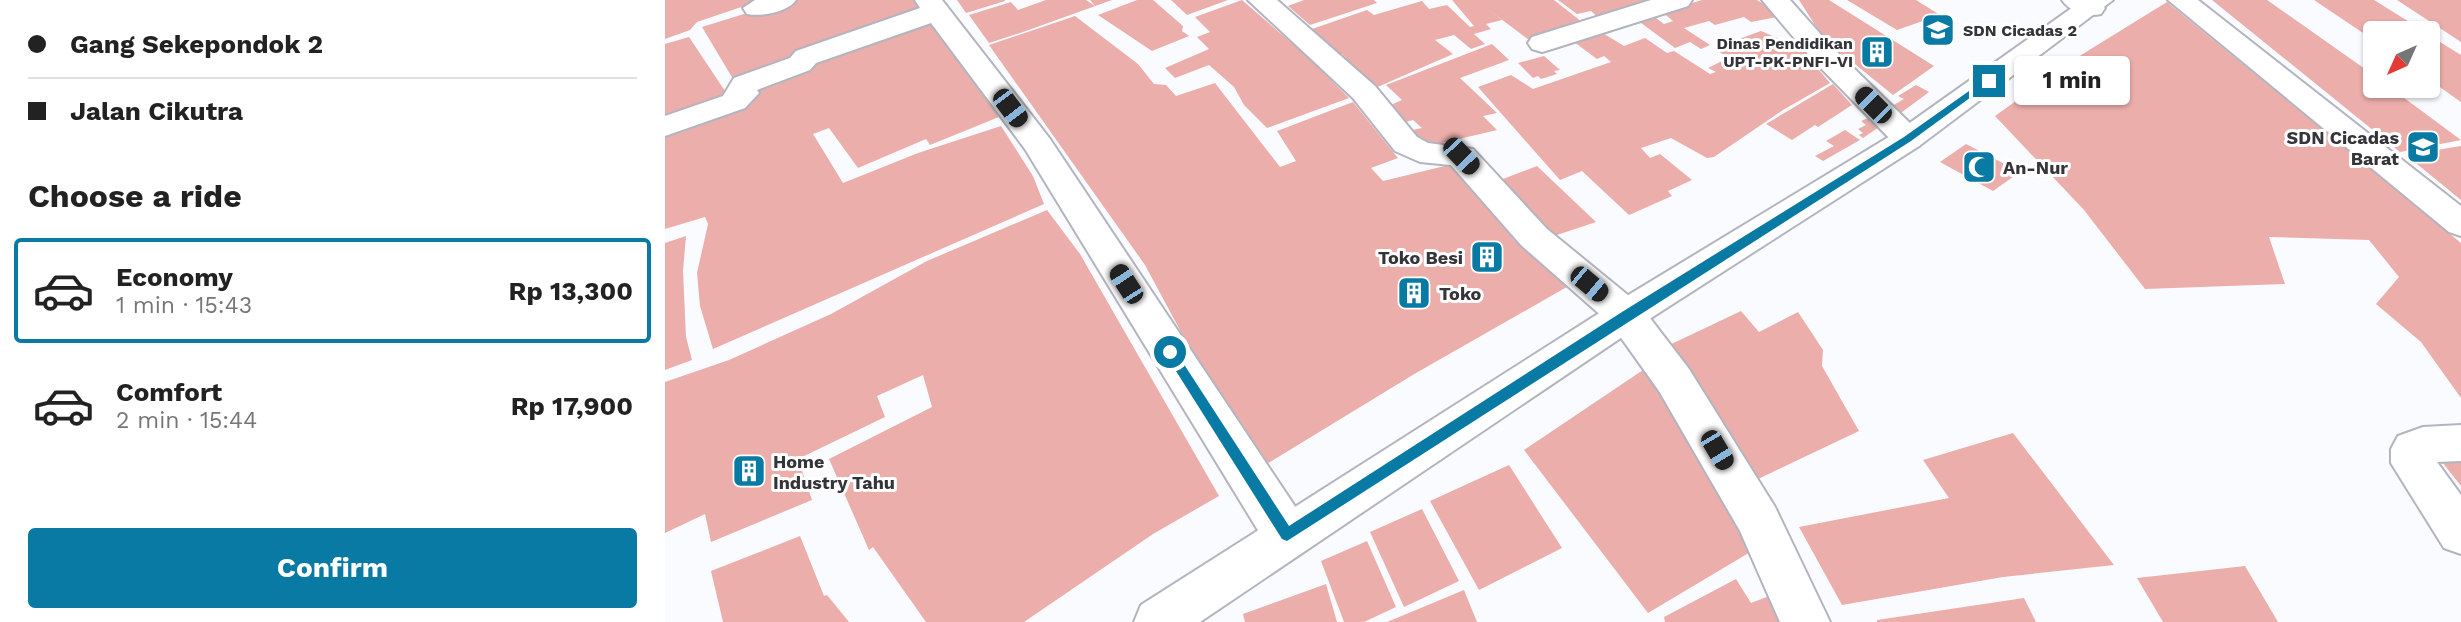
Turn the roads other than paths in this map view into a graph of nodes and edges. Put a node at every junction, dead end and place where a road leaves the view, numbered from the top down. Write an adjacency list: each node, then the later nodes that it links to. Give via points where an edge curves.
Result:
1 (783, 0): 8 (street)
2 (1261, 0): 13 (street, via 1364,92 1406,144 1420,152 1461,156 1534,237)
3 (1679, 0): 9 (street)
4 (1775, 0): 11 (street)
5 (2181, 0): 12 (street)
6 (2089, 3): 11 (street)
7 (932, 6): 10 (street, via 745,84 741,98 734,102); 16 (street, via 1039,146)
8 (757, 8)
9 (1542, 43)
10 (665, 127)
11 (1907, 139): 13 (street)
12 (2461, 224)
13 (1626, 315): 16 (street); 18 (street, via 1674,380 1759,521)
14 (2461, 443): 15 (street, via 2423,444 2413,449 2413,463)
15 (2461, 533)
16 (1287, 535): 17 (street)
17 (1159, 622)
18 (1805, 622)

